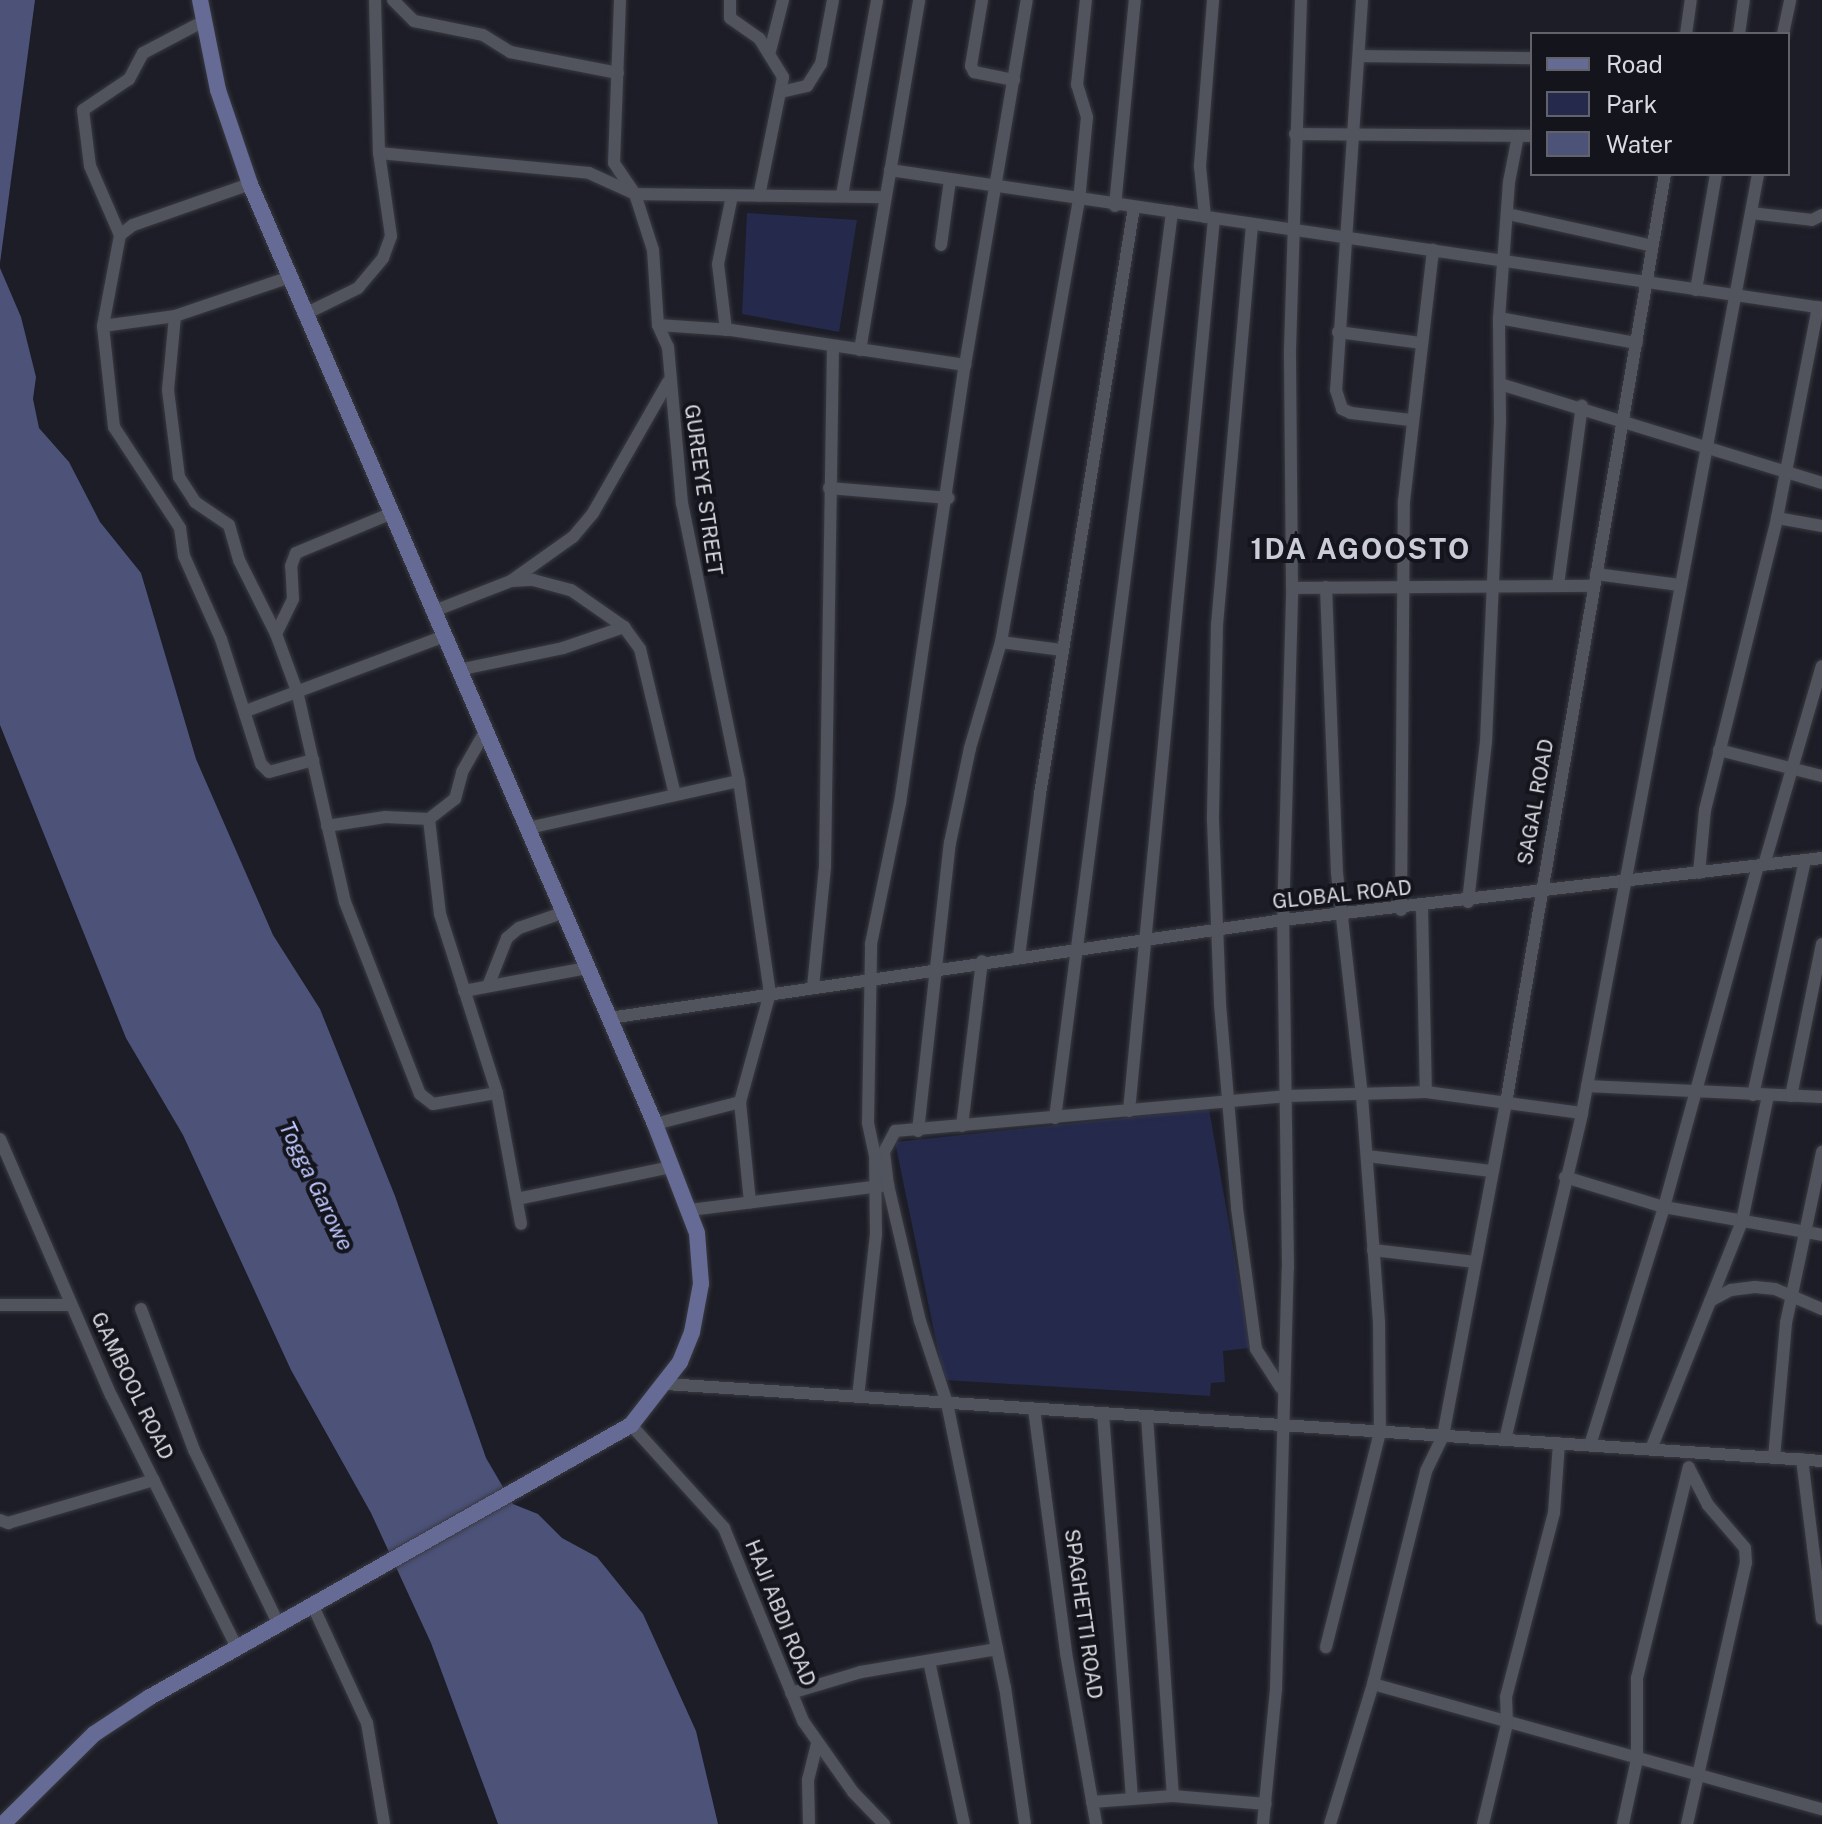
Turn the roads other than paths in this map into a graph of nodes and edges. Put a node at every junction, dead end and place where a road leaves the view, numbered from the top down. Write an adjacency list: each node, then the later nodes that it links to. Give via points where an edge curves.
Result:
1 (200, 0): 20 (main road)
2 (375, 0): 34 (street)
3 (393, 0): 27 (street, via 414,21 483,35 510,52)
4 (620, 0): 27 (street, GUREEYE STREET)
5 (730, 0): 24 (street, via 730,18)
6 (783, 0): 24 (street)
7 (833, 0): 29 (street, via 821,64 807,86)
8 (877, 0): 43 (street)
9 (919, 0): 35 (street)
10 (982, 0): 28 (street, via 971,66 974,72)
11 (1027, 0): 28 (street)
12 (1086, 0): 47 (street, via 1077,85 1087,117)
13 (1135, 0): 48 (street)
14 (1213, 0): 54 (street, via 1200,166)
15 (1301, 0): 30 (street)
16 (1362, 0): 25 (street)
17 (1691, 0): 21 (street)
18 (1744, 0): 22 (street)
19 (1790, 0): 23 (street)
20 (204, 21): 40 (main road, via 218,90); 57 (street, via 143,53 129,79 83,110 90,166)
21 (1686, 32)
22 (1739, 32)
23 (1783, 32)
24 (770, 51): 29 (street, via 783,77)
25 (1362, 56): 26 (street); 31 (street)
26 (1530, 58)
27 (618, 73): 42 (street, GUREEYE STREET, via 614,163)
28 (1014, 80): 41 (street)
29 (781, 92): 45 (street)
30 (1295, 134): 31 (street); 56 (street)
31 (1354, 134): 32 (street); 58 (street)
32 (1518, 136): 33 (street); 52 (street)
33 (1530, 136)
34 (379, 153): 42 (street, via 589,173); 68 (street, via 391,236 383,258 358,288)
35 (890, 170): 39 (street); 46 (street)
36 (1665, 176): 60 (street, SAGAL ROAD)
37 (1716, 176): 65 (street)
38 (1758, 176): 51 (street)
39 (950, 180): 41 (street); 59 (street)
40 (250, 184): 57 (street, via 133,225); 63 (main road)
41 (997, 185): 47 (street); 79 (street)
42 (635, 194): 44 (street); 71 (street, GUREEYE STREET, via 653,250)
43 (842, 195): 45 (street); 46 (street)
44 (732, 196): 45 (street); 73 (street, via 718,264)
45 (759, 196)
46 (885, 197): 78 (street)
47 (1079, 201): 48 (street); 105 (street)
48 (1115, 206): 49 (street)
49 (1134, 207): 50 (street); 106 (street)
50 (1172, 212): 54 (street); 136 (street)
51 (1751, 213): 53 (street, via 1812,220); 66 (street)
52 (1508, 214): 60 (street); 62 (street)
53 (1822, 215)
54 (1209, 218): 55 (street); 134 (street)
55 (1252, 225): 56 (street); 133 (street, via 1217,624 1213,820)
56 (1293, 231): 58 (street); 100 (street)
57 (120, 235): 72 (street)
58 (1347, 236): 61 (street); 74 (street)
59 (941, 245)
60 (1653, 246): 64 (street, SAGAL ROAD)
61 (1433, 250): 62 (street); 75 (street)
62 (1505, 262): 64 (street); 70 (street)
63 (290, 277): 68 (main road); 69 (street)
64 (1647, 285): 65 (street); 76 (street, SAGAL ROAD)
65 (1696, 290): 66 (street)
66 (1738, 293): 67 (street); 85 (street)
67 (1820, 308): 86 (street)
68 (305, 314): 90 (main road)
69 (175, 316): 72 (street); 103 (street, via 168,390 179,477 195,502 229,525 239,560)
70 (1499, 318): 76 (street); 81 (street)
71 (658, 325): 73 (street); 80 (street, GUREEYE STREET, via 668,347)
72 (103, 326): 110 (street, via 114,427 180,528 184,556)
73 (726, 330): 77 (street)
74 (1338, 332): 75 (street); 83 (street, via 1336,390 1342,409)
75 (1422, 343): 83 (street)
76 (1637, 343): 84 (street, SAGAL ROAD)
77 (833, 346): 78 (street); 88 (street)
78 (860, 350): 79 (street)
79 (965, 365): 89 (street)
80 (668, 382): 94 (street, via 593,513 564,545); 116 (street, GUREEYE STREET, via 682,503)
81 (1500, 384): 82 (street); 95 (street)
82 (1582, 406): 84 (street); 96 (street)
83 (1411, 420): 98 (street)
84 (1621, 420): 85 (street); 93 (street, SAGAL ROAD)
85 (1710, 452): 86 (street); 97 (street)
86 (1782, 472): 87 (street); 91 (street)
87 (1822, 483)
88 (829, 488): 89 (street); 143 (street, via 825,866)
89 (949, 498): 141 (street)
90 (392, 513): 101 (main road); 103 (street, via 296,553 291,566 293,599)
91 (1777, 518): 92 (street); 112 (street)
92 (1822, 526)
93 (1595, 580): 96 (street); 97 (street); 126 (street, SAGAL ROAD)
94 (511, 581): 101 (street); 102 (street, via 533,580 571,590)
95 (1491, 584): 96 (street); 98 (street); 127 (street, via 1486,742)
96 (1558, 585)
97 (1679, 585): 125 (street)
98 (1401, 586): 99 (street); 129 (street)
99 (1326, 587): 100 (street); 131 (street)
100 (1292, 588): 132 (street)
101 (434, 611): 104 (main road)
102 (624, 627): 108 (street, via 563,648); 117 (street, via 640,649)
103 (276, 634): 109 (street)
104 (445, 636): 108 (main road); 109 (street)
105 (1001, 642): 106 (street); 139 (street, via 950,843)
106 (1062, 650): 137 (street)
107 (1822, 666): 114 (street)
108 (458, 670): 111 (main road)
109 (297, 691): 110 (street); 113 (street)
110 (246, 711): 113 (street, via 264,769)
111 (486, 730): 118 (street, via 462,772 455,799); 120 (main road)
112 (1719, 750): 114 (street); 124 (street, via 1705,810)
113 (313, 760): 119 (street)
114 (1792, 769): 115 (street); 123 (street)
115 (1822, 776)
116 (739, 781): 117 (street); 145 (street, GUREEYE STREET)
117 (674, 791): 120 (street)
118 (429, 819): 119 (street, via 385,817); 144 (street, via 440,914)
119 (327, 826): 149 (street, via 345,902 420,1094 433,1104)
120 (528, 828): 130 (main road)
121 (1822, 858): 122 (street, GLOBAL ROAD)
122 (1805, 860): 123 (street, GLOBAL ROAD); 151 (street)
123 (1761, 866): 124 (street, GLOBAL ROAD); 150 (street)
124 (1699, 873): 125 (street, GLOBAL ROAD)
125 (1626, 882): 126 (street, GLOBAL ROAD); 147 (street)
126 (1540, 893): 127 (street, GLOBAL ROAD); 159 (street, SAGAL ROAD)
127 (1468, 902): 128 (street, GLOBAL ROAD)
128 (1422, 907): 129 (street, GLOBAL ROAD); 148 (street)
129 (1401, 910): 131 (street, GLOBAL ROAD)
130 (565, 912): 140 (main road); 142 (street, via 519,928 507,938)
131 (1343, 915): 132 (street, GLOBAL ROAD); 153 (street)
132 (1283, 920): 133 (street, GLOBAL ROAD); 152 (street)
133 (1219, 930): 134 (street, GLOBAL ROAD); 158 (street)
134 (1143, 941): 136 (street, GLOBAL ROAD); 160 (street)
135 (1822, 944): 155 (street)
136 (1074, 950): 137 (street, GLOBAL ROAD); 162 (street)
137 (1019, 956): 138 (street, GLOBAL ROAD)
138 (982, 961): 139 (street, GLOBAL ROAD); 164 (street)
139 (937, 966): 141 (street, GLOBAL ROAD); 165 (street)
140 (587, 968): 142 (street); 146 (main road)
141 (868, 977): 143 (street, GLOBAL ROAD); 172 (street, via 868,1123)
142 (488, 986): 144 (street)
143 (813, 987): 145 (street, GLOBAL ROAD)
144 (464, 991): 149 (street)
145 (770, 993): 146 (street, GLOBAL ROAD); 157 (street)
146 (609, 1018): 163 (main road)
147 (1587, 1086): 150 (street); 161 (street)
148 (1426, 1092): 153 (street); 159 (street)
149 (497, 1093): 173 (street)
150 (1696, 1094): 151 (street); 175 (street)
151 (1753, 1095): 154 (street)
152 (1287, 1096): 153 (street); 158 (street); 190 (street, via 1288,1268)
153 (1362, 1096): 168 (street)
154 (1768, 1096): 155 (street); 177 (street)
155 (1791, 1096): 156 (street)
156 (1822, 1097)
157 (740, 1102): 163 (street); 174 (street)
158 (1226, 1102): 160 (street); 190 (street, via 1256,1349)
159 (1506, 1103): 161 (street); 170 (street, SAGAL ROAD)
160 (1129, 1111): 162 (street)
161 (1582, 1113): 171 (street)
162 (1055, 1118): 164 (street)
163 (655, 1124): 169 (main road)
164 (962, 1126): 165 (street)
165 (918, 1131): 172 (street, via 895,1131 886,1139)
166 (0, 1139): 186 (street, GAMBOOL ROAD)
167 (1822, 1152): 179 (street)
168 (1367, 1156): 170 (street); 181 (street)
169 (672, 1167): 173 (street); 176 (main road)
170 (1491, 1171): 182 (street, SAGAL ROAD)
171 (1565, 1177): 175 (street); 200 (street)
172 (882, 1186): 174 (street); 191 (street); 192 (street)
173 (517, 1199): 178 (street)
174 (750, 1203): 176 (street)
175 (1664, 1207): 177 (street); 202 (street)
176 (690, 1210): 189 (main road, via 701,1255 699,1308)
177 (1742, 1221): 179 (street); 184 (street)
178 (521, 1224)
179 (1804, 1232): 180 (street); 183 (street)
180 (1822, 1235)
181 (1373, 1250): 182 (street); 198 (street)
182 (1475, 1262): 199 (street, SAGAL ROAD)
183 (1792, 1296): 184 (street, via 1755,1287 1731,1290); 188 (street); 205 (street)
184 (1710, 1301): 203 (street)
185 (0, 1305): 186 (street)
186 (71, 1305): 209 (street, GAMBOOL ROAD)
187 (141, 1309): 213 (street, via 194,1450)
188 (1822, 1309)
189 (666, 1384): 191 (street); 196 (main road)
190 (1281, 1388): 197 (street)
191 (858, 1397): 192 (street)
192 (947, 1403): 193 (street); 216 (street)
193 (1034, 1409): 194 (street); 226 (street, SPAGHETTI ROAD)
194 (1103, 1413): 195 (street); 225 (street)
195 (1147, 1416): 197 (street); 224 (street)
196 (631, 1425): 211 (main road); 219 (street, HAJI ABDI ROAD, via 724,1528)
197 (1280, 1425): 198 (street); 227 (street, via 1276,1689)
198 (1380, 1432): 199 (street); 215 (street)
199 (1443, 1436): 200 (street); 218 (street, SAGAL ROAD, via 1426,1471)
200 (1505, 1440): 201 (street)
201 (1559, 1443): 202 (street); 220 (street, via 1554,1513 1506,1697)
202 (1590, 1445): 203 (street)
203 (1651, 1449): 204 (street)
204 (1690, 1452): 205 (street); 208 (street)
205 (1774, 1458): 206 (street)
206 (1802, 1459): 207 (street); 212 (street)
207 (1822, 1461)
208 (1689, 1468): 222 (street, via 1637,1678); 223 (street, via 1708,1505 1745,1548 1746,1563)
209 (154, 1480): 210 (street, via 8,1523); 214 (street, GAMBOOL ROAD)
210 (0, 1520)
211 (312, 1604): 213 (main road); 230 (street, via 367,1723)
212 (1822, 1619)
213 (278, 1623): 214 (main road)
214 (236, 1646): 229 (main road, via 94,1734)
215 (1326, 1647)
216 (997, 1649): 217 (street); 234 (street)
217 (929, 1661): 219 (street); 233 (street)
218 (1373, 1684): 220 (street); 237 (street, SAGAL ROAD)
219 (791, 1693): 221 (street, HAJI ABDI ROAD)
220 (1507, 1724): 222 (street); 238 (street)
221 (817, 1745): 231 (street, via 808,1780); 232 (street, HAJI ABDI ROAD)
222 (1637, 1759): 223 (street); 239 (street)
223 (1697, 1777): 228 (street); 240 (street)
224 (1173, 1796): 225 (street); 227 (street)
225 (1132, 1798): 226 (street)
226 (1092, 1802): 235 (street, SPAGHETTI ROAD)
227 (1266, 1804): 236 (street)
228 (1822, 1809)
229 (3, 1824)
230 (384, 1824)
231 (809, 1824)
232 (884, 1824)
233 (964, 1824)
234 (1025, 1824)
235 (1096, 1824)
236 (1263, 1824)
237 (1330, 1824)
238 (1483, 1824)
239 (1623, 1824)
240 (1687, 1824)

